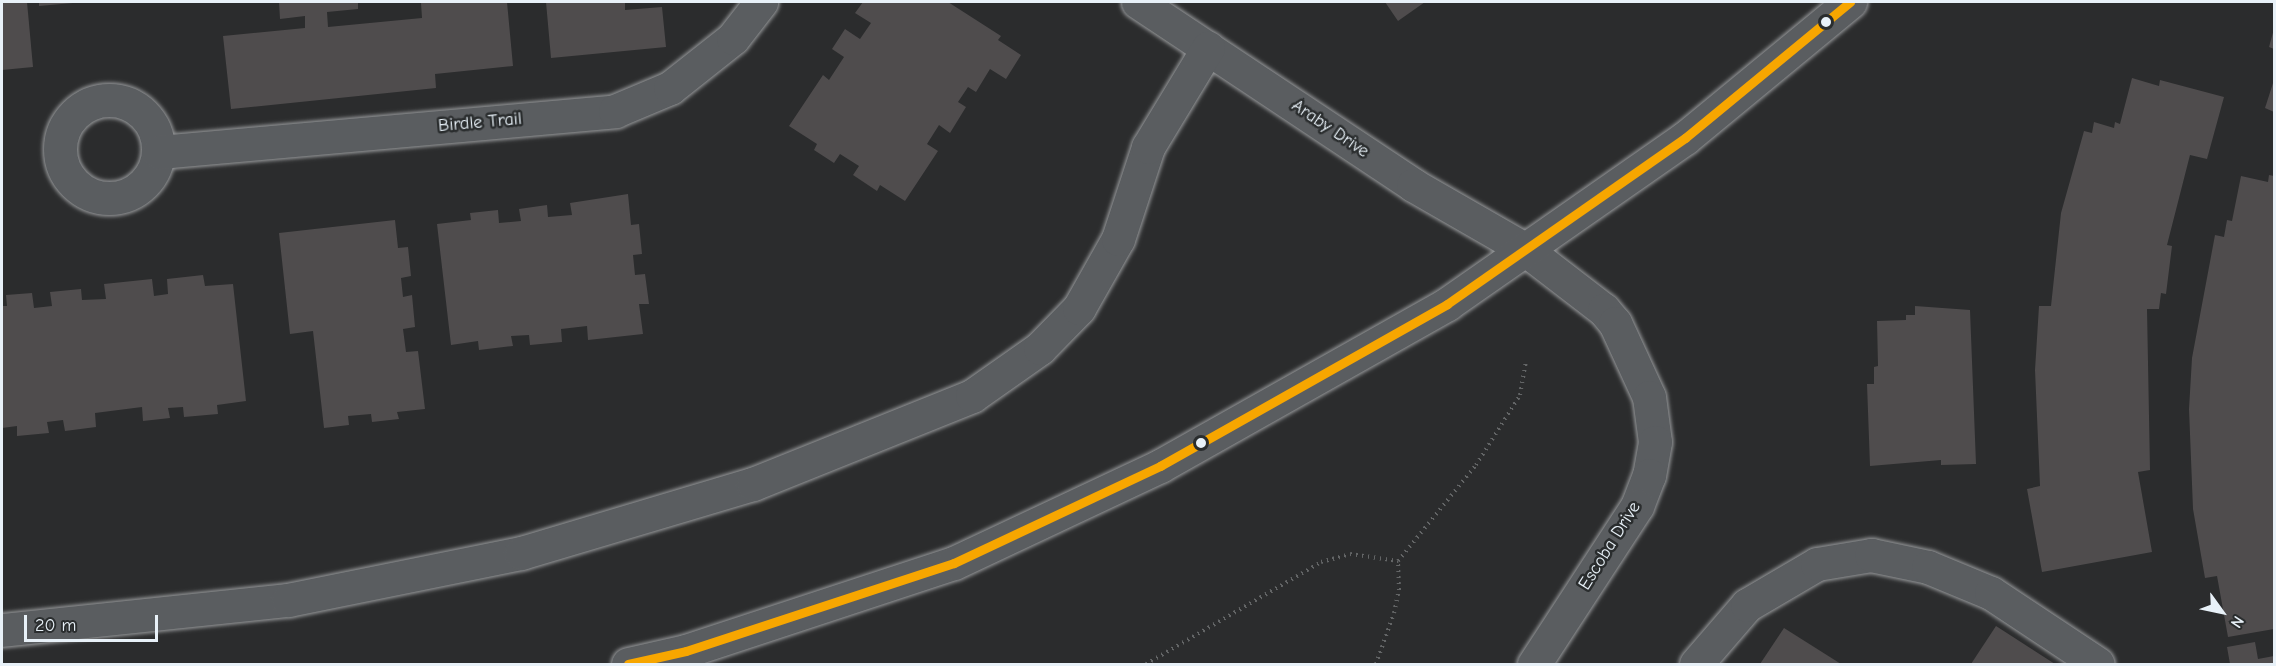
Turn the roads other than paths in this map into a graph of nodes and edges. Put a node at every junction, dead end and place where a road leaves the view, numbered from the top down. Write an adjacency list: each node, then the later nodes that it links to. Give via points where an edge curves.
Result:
1 (761, 2): 5 (street, Birdle Trail, via 733,38 670,88 615,111)
2 (1138, 2): 4 (street, Araby Drive)
3 (1850, 2): 6 (street, via 1685,138)
4 (1208, 48): 6 (street, Araby Drive, via 1413,185); 7 (street, via 1148,147 1118,239 1079,308 1040,348 972,396 753,484 520,552 288,600)
5 (159, 152)
6 (1526, 250): 8 (street, via 1424,320 1170,460 954,563 686,651); 9 (street, Escoba Drive, via 1604,310 1615,323 1649,397 1655,442 1649,475 1637,506)
7 (2, 630)
8 (628, 664)
9 (1534, 664)
10 (1696, 664): 11 (street, via 1747,605 1817,564 1871,555 1928,567 1992,593)
11 (2098, 664)

